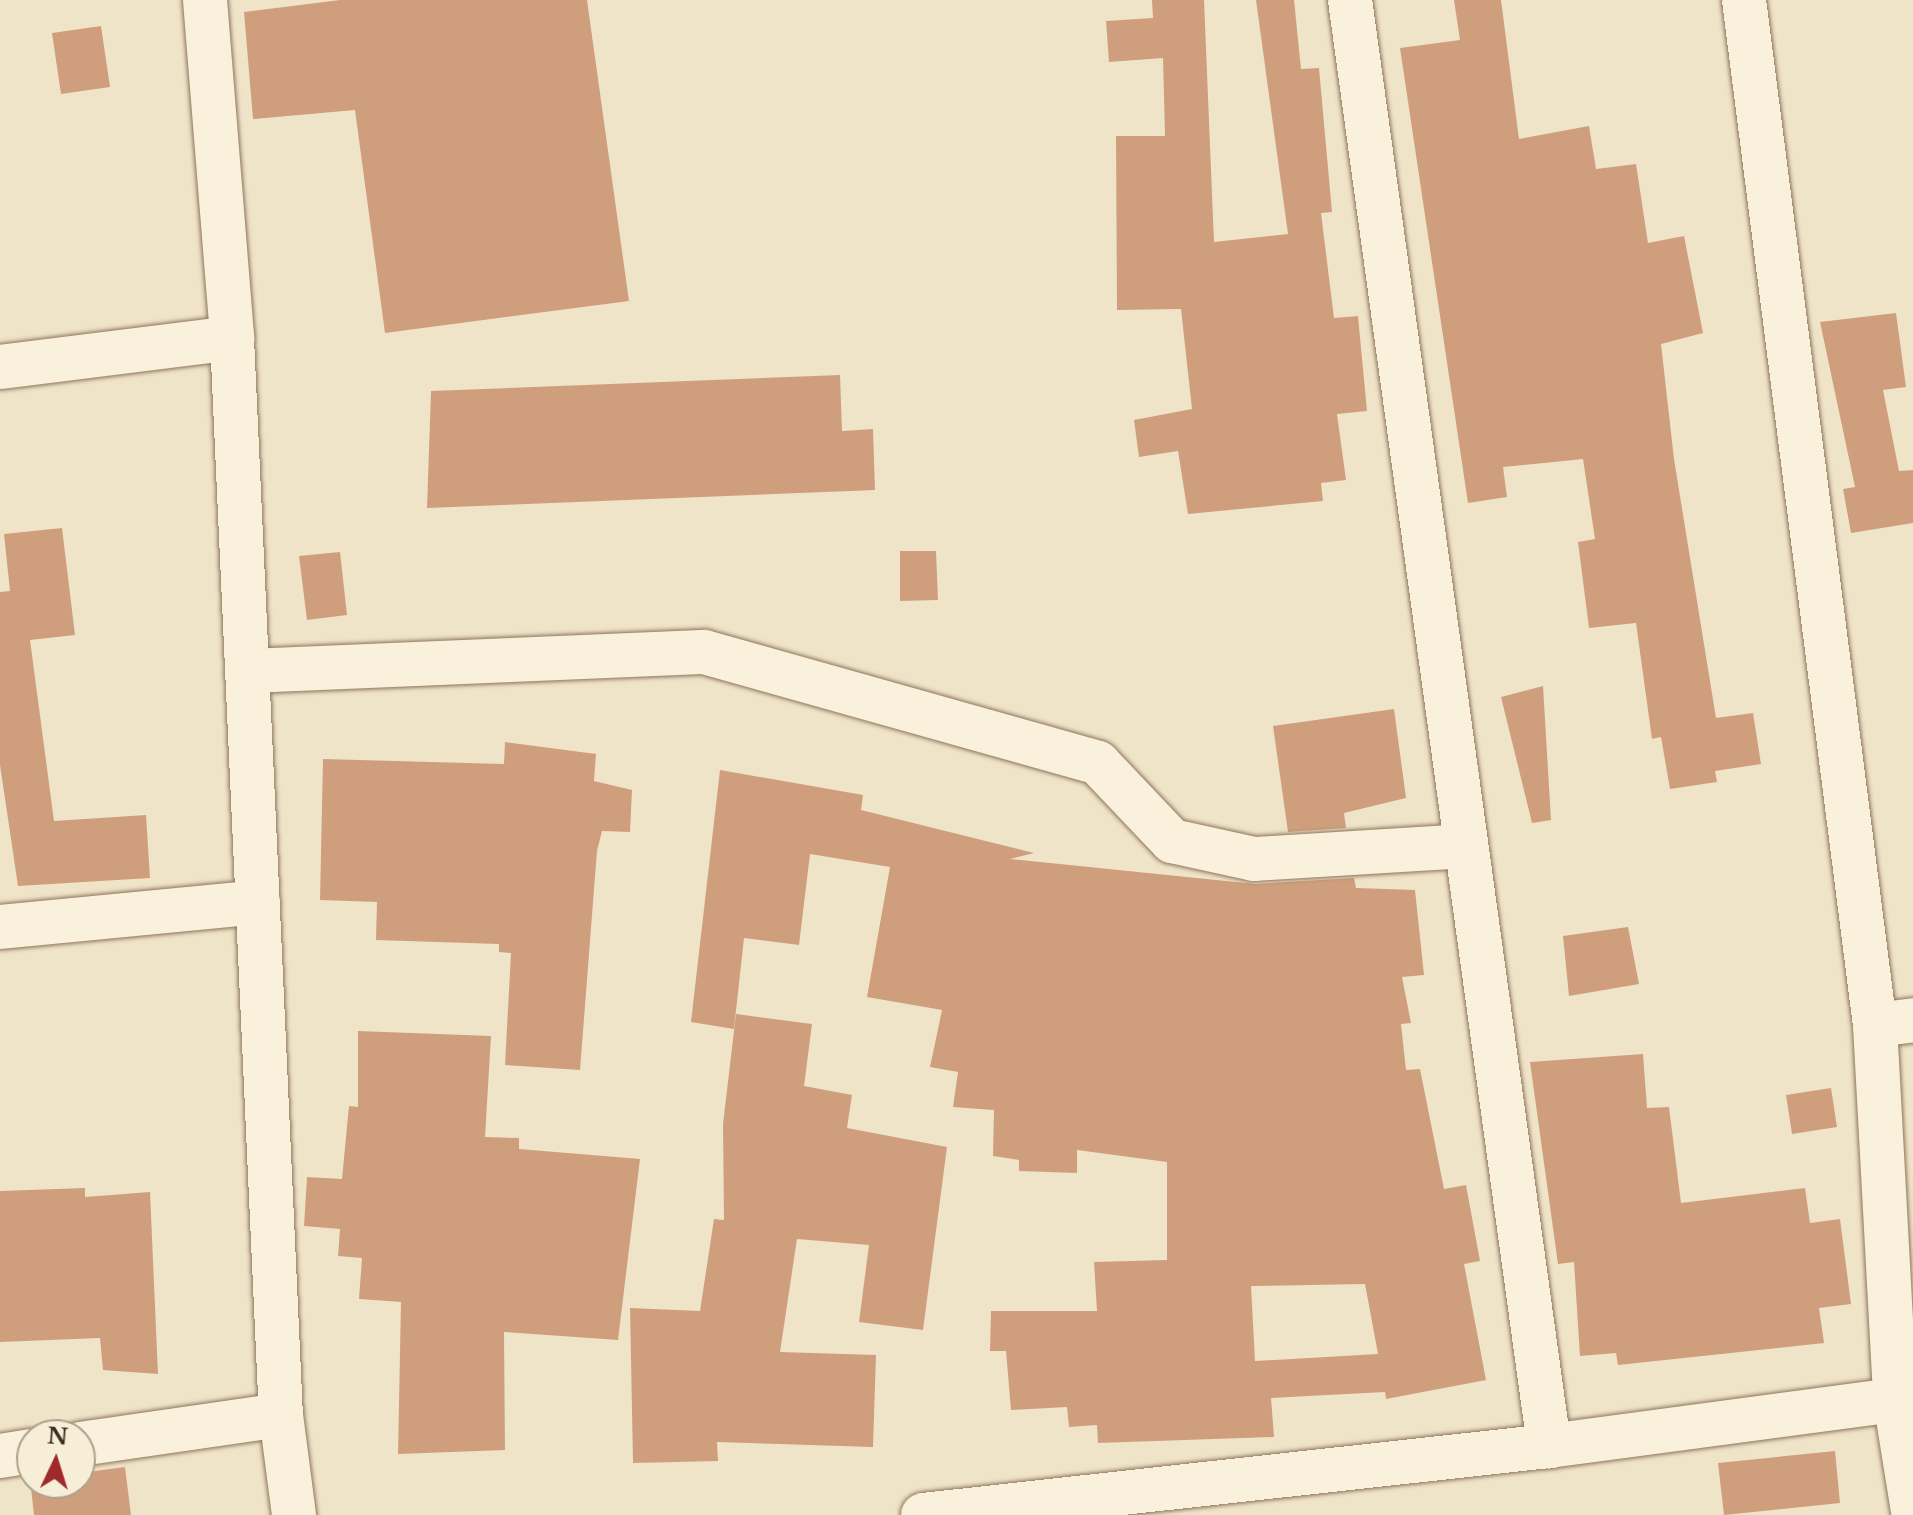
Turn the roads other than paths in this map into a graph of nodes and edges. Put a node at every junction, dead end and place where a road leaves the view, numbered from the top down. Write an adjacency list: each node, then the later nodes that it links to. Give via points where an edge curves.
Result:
1 (205, 0): 4 (street)
2 (1350, 0): 7 (street)
3 (1744, 0): 10 (street)
4 (232, 338): 5 (street); 6 (street)
5 (0, 367)
6 (247, 671): 7 (street, via 704,652 1098,763 1172,841 1254,859); 8 (street)
7 (1466, 846): 14 (street)
8 (258, 902): 9 (street); 12 (street)
9 (0, 927)
10 (1894, 1023): 11 (street)
11 (1904, 1395): 14 (street); 15 (street)
12 (281, 1415): 13 (street); 16 (street)
13 (96, 1442)
14 (1549, 1446): 17 (street)
15 (1913, 1511)
16 (294, 1515)
17 (923, 1515)

